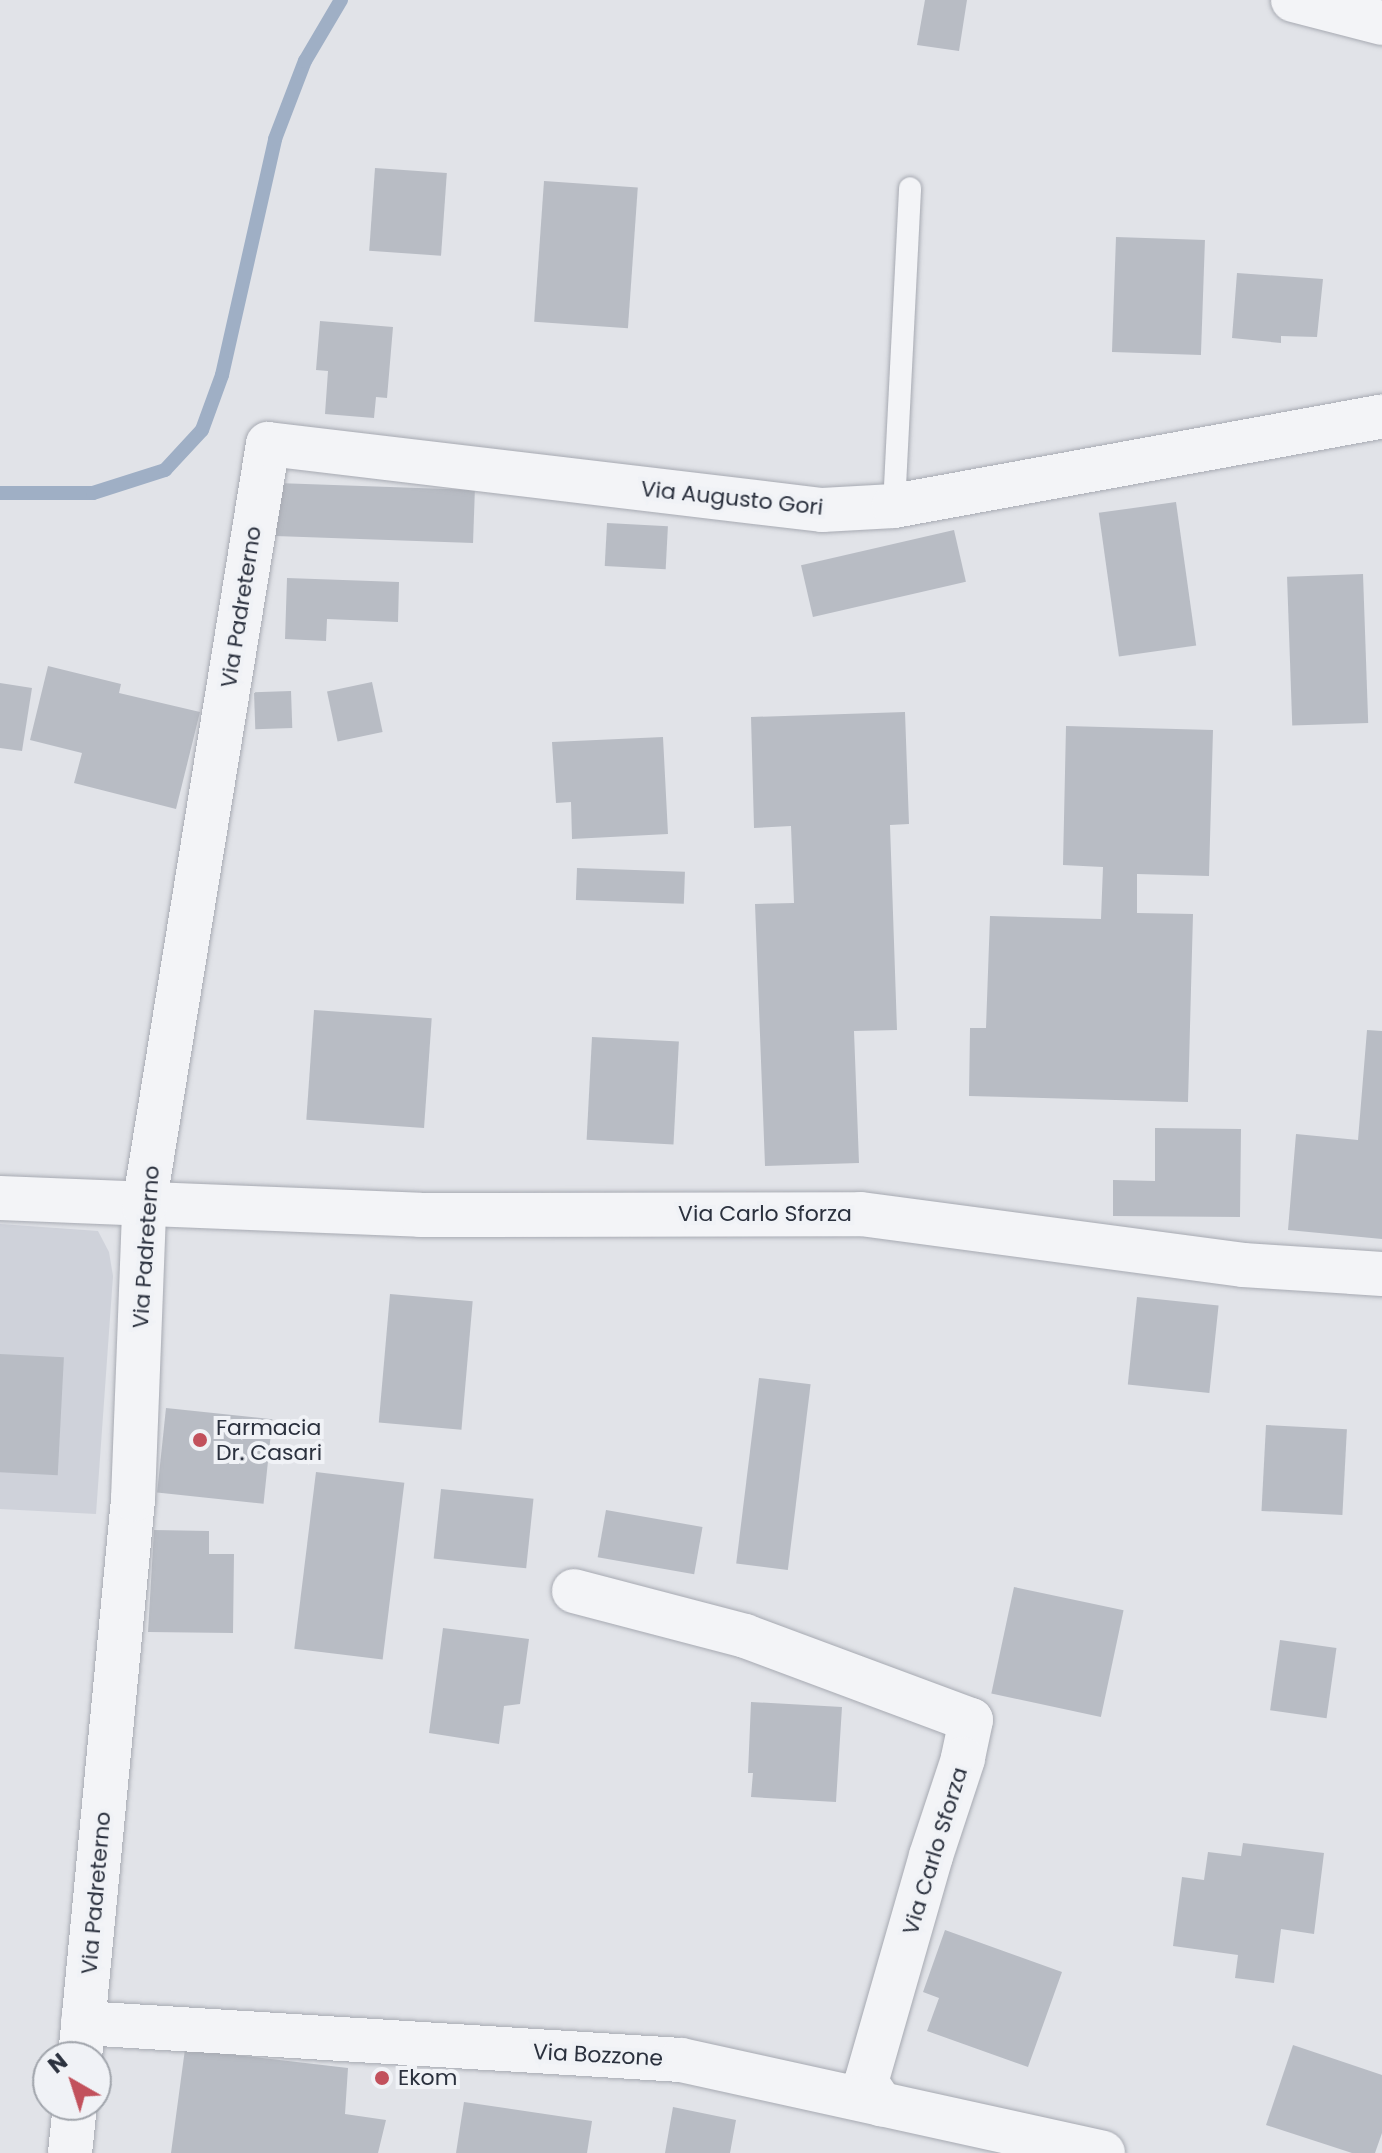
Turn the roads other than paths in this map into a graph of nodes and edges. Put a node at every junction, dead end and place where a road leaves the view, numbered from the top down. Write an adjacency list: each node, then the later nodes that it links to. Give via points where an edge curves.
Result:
1 (1293, 0): 2 (street)
2 (1382, 23)
3 (910, 188): 6 (lane)
4 (1382, 416): 6 (street, Via Augusto Gori)
5 (268, 444): 6 (street, Via Augusto Gori, via 822,510); 8 (street, Via Padreterno)
6 (894, 506)
7 (0, 1198): 8 (street, Via Carlo Sforza)
8 (144, 1206): 9 (street, Via Carlo Sforza, via 420,1215 861,1214 1243,1265); 11 (street, Via Padreterno, via 133,1499)
9 (1382, 1274)
10 (574, 1591): 12 (street, Via Carlo Sforza, via 745,1636 971,1720 866,2082)
11 (82, 2040): 12 (street, Via Bozzone, via 681,2060)
12 (881, 2104): 15 (street, Via Bozzone)
13 (73, 2121): 14 (street)
14 (70, 2153)
15 (1103, 2153)

